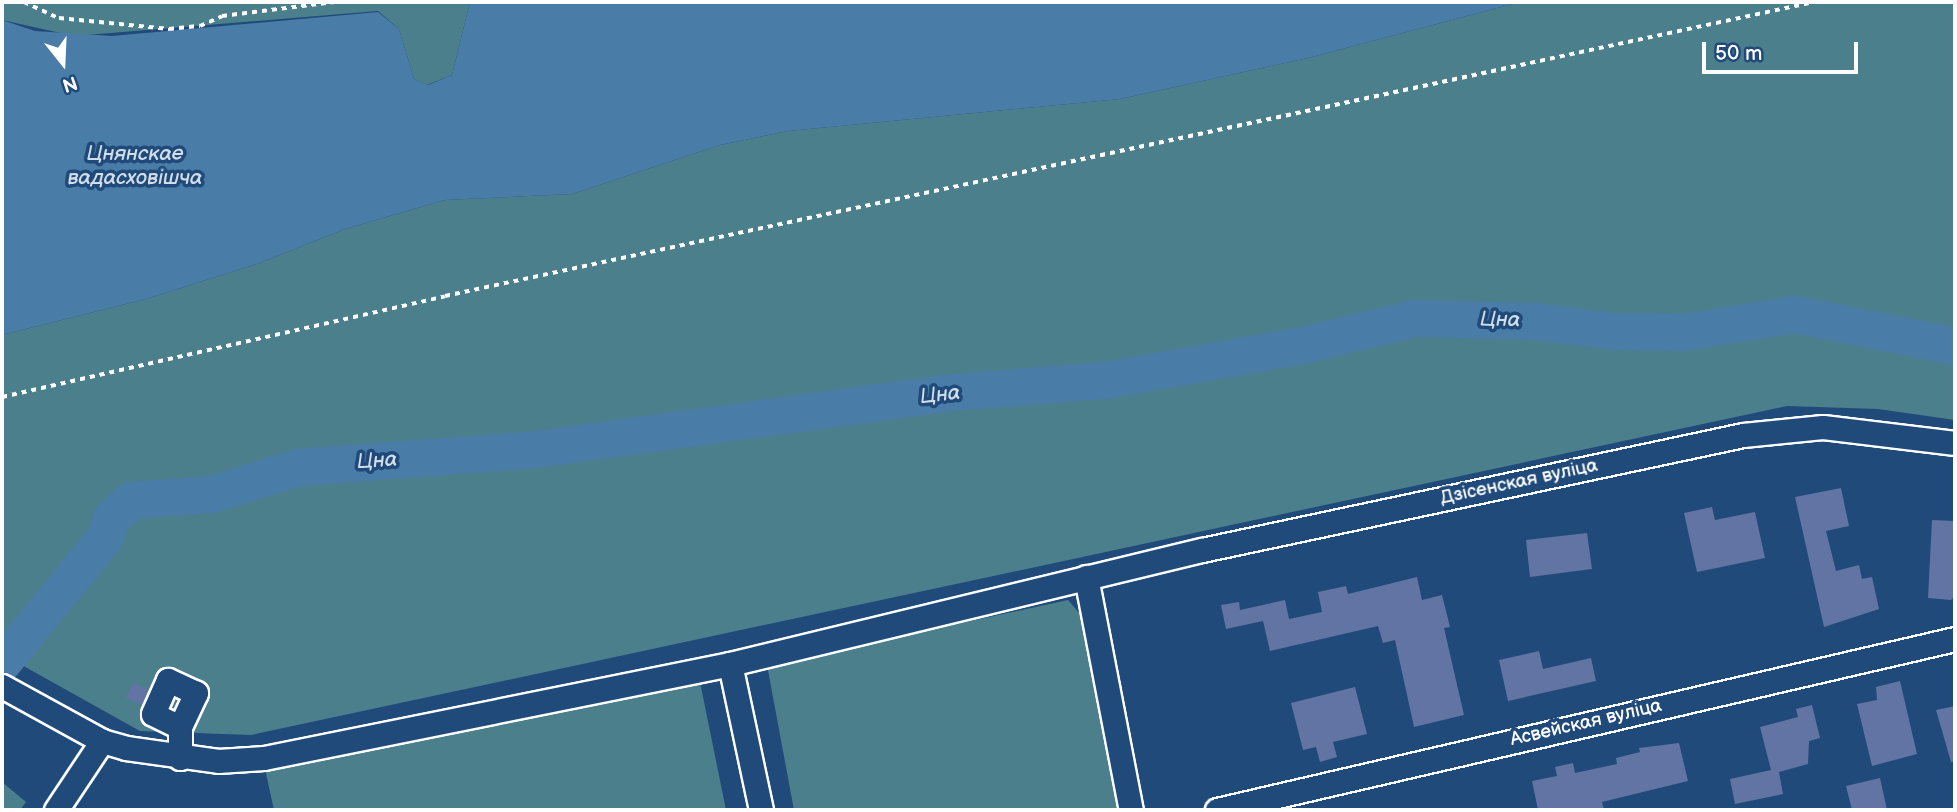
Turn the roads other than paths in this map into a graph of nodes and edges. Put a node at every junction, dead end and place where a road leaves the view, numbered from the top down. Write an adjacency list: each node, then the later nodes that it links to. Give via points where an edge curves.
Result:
1 (1955, 443): 2 (street, Дзісенская вуліца, via 1823,427 1771,430)
2 (1086, 578): 4 (street, Дзісенская вуліца); 11 (street)
3 (1955, 639): 12 (street, Асвейская вуліца)
4 (730, 664): 8 (street, Дзісенская вуліца, via 264,758); 10 (street)
5 (2, 686): 7 (street, Дзісенская вуліца)
6 (180, 727): 8 (street)
7 (102, 741): 8 (street, Дзісенская вуліца); 9 (street)
8 (180, 758)
9 (56, 810)
10 (761, 810)
11 (1131, 810)
12 (1217, 810)

